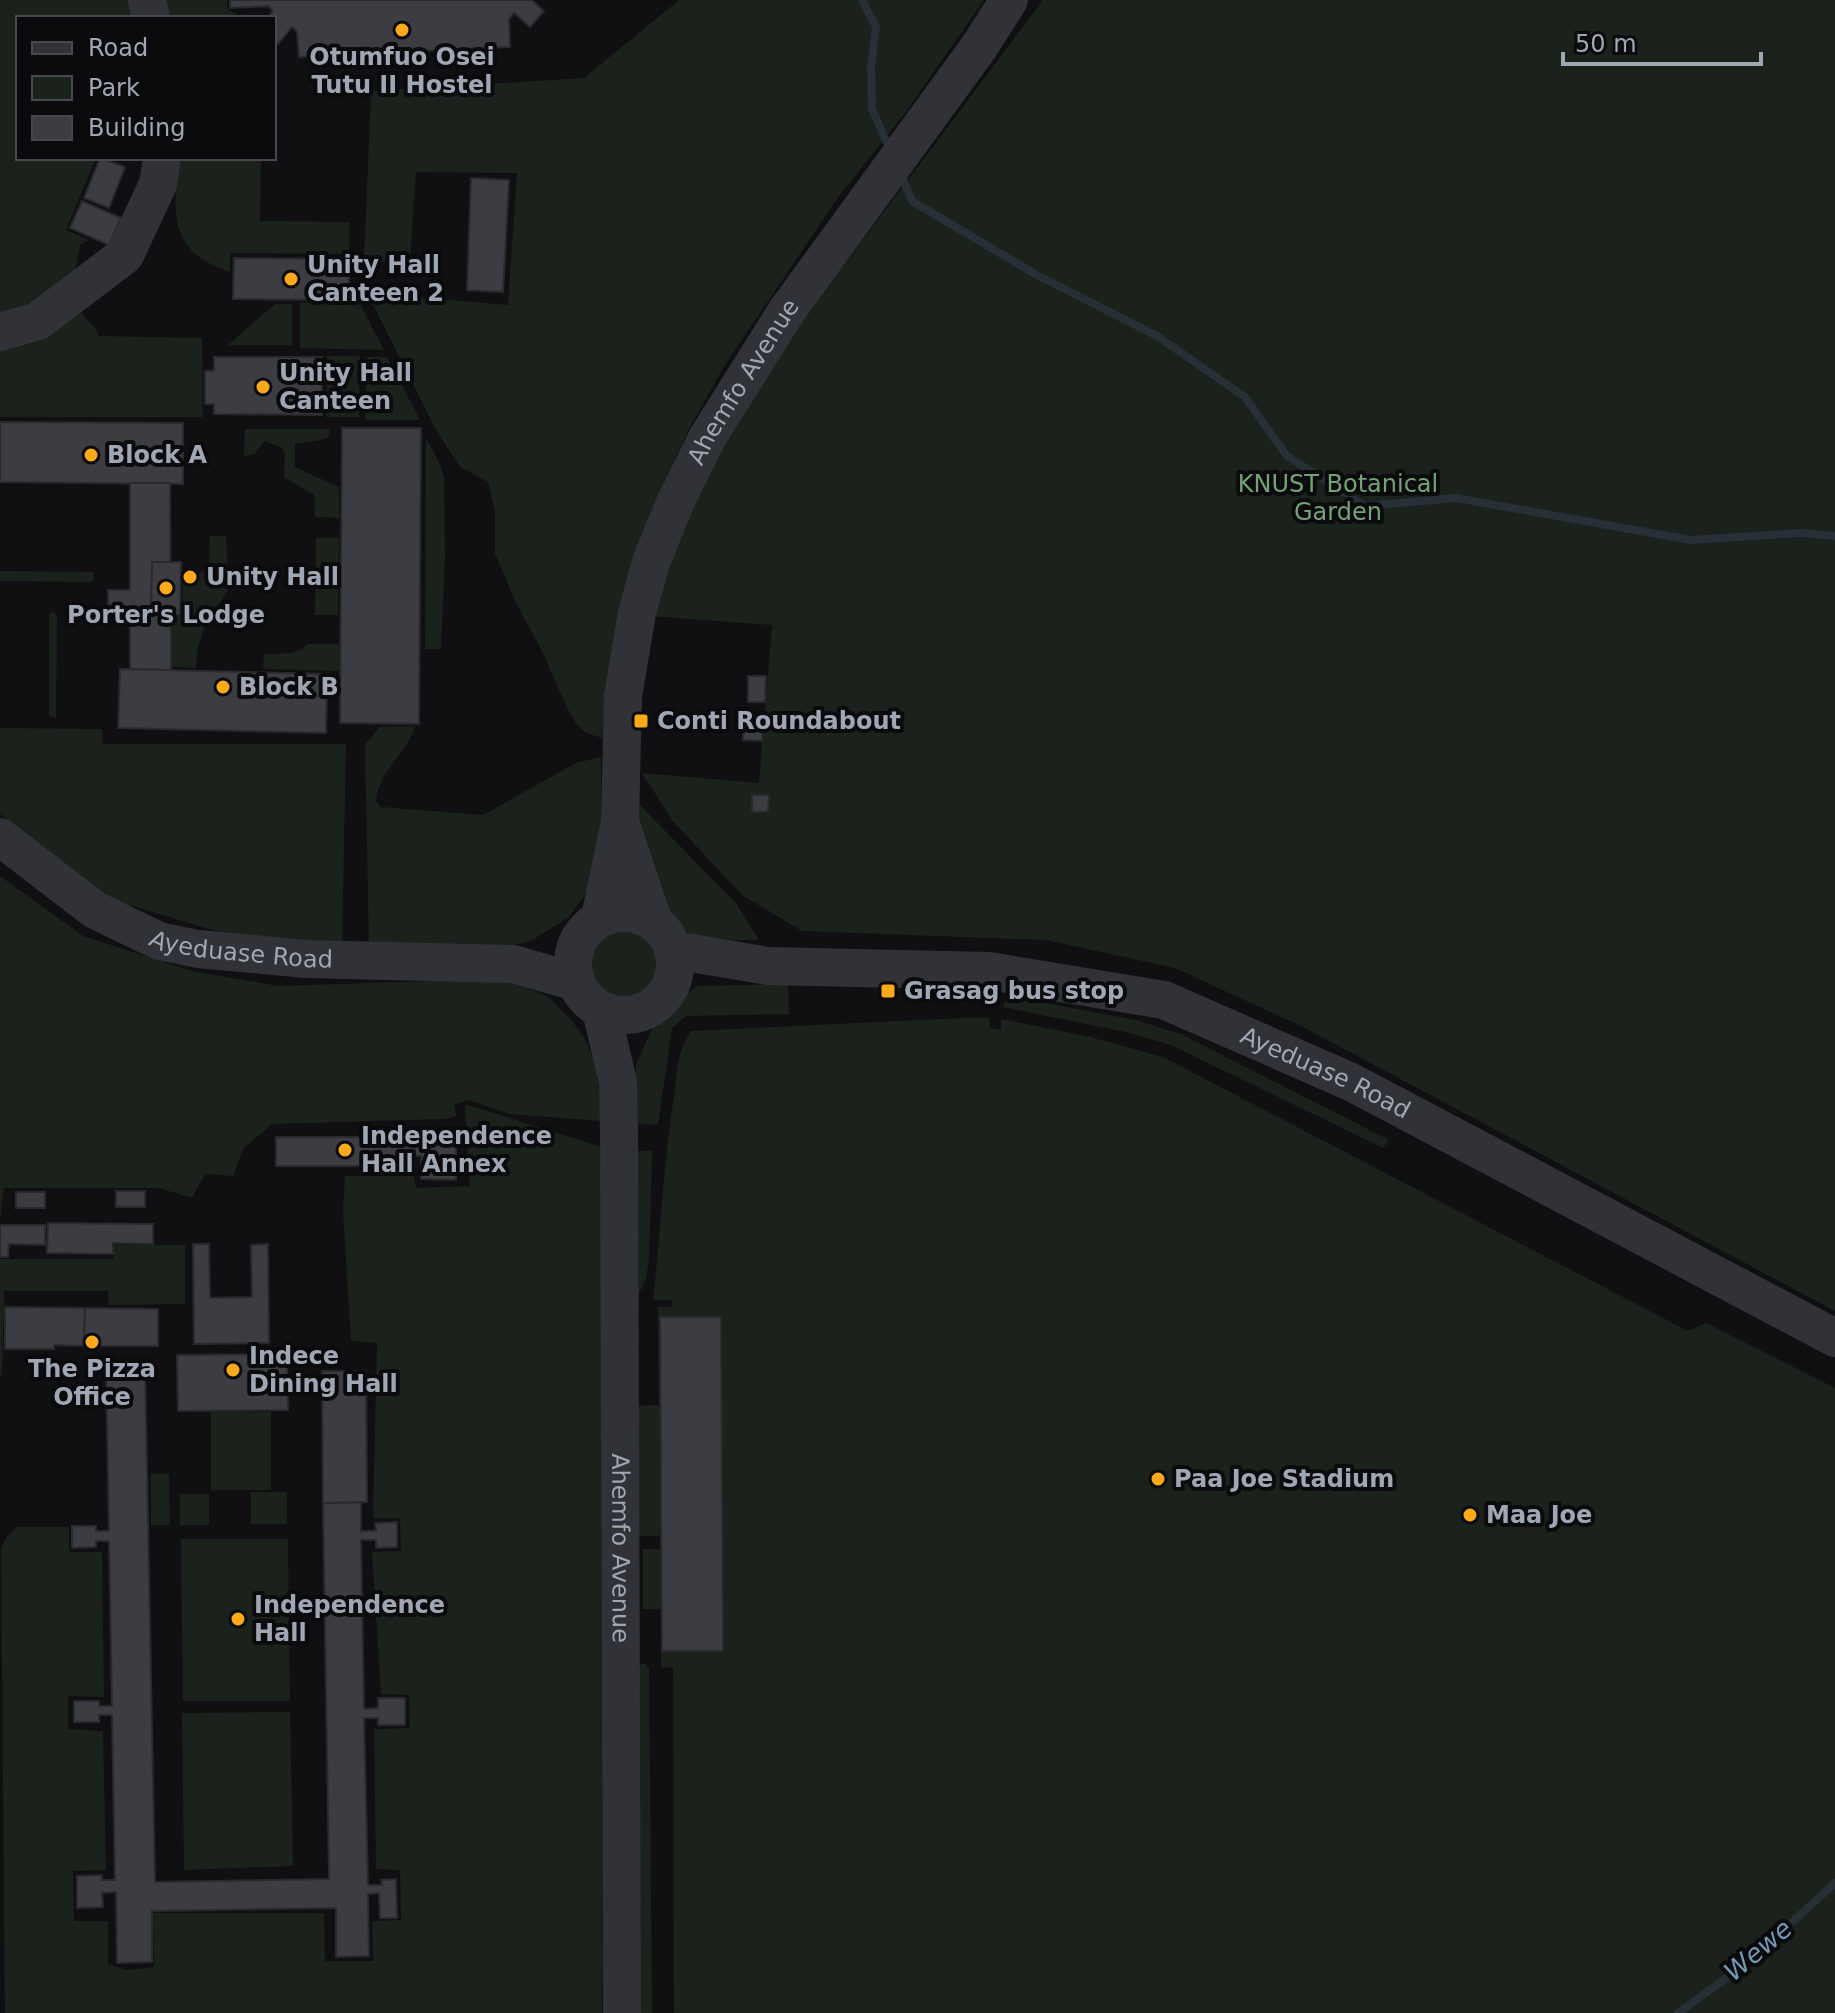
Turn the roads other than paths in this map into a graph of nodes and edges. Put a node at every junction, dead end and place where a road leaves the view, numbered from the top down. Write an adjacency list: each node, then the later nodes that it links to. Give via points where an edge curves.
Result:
1 (1009, 0): 4 (street, Ahemfo Avenue, via 786,312 707,438 675,503 637,613 623,696)
2 (162, 160): 3 (street, via 158,184 125,255 38,321)
3 (0, 332)
4 (620, 822): 6 (street, Ahemfo Avenue); 7 (street, Ahemfo Avenue)
5 (0, 837): 8 (street, Ayeduase Road, via 95,910 159,941 306,959)
6 (600, 918): 7 (street, via 637,914); 8 (street, via 585,929)
7 (665, 953): 9 (street, via 657,1003); 10 (street, Ayeduase Road, via 768,966 989,971 1164,1000 1351,1082)
8 (575, 964): 9 (street, via 585,999)
9 (619, 1012): 11 (street, Ahemfo Avenue)
10 (1835, 1338)
11 (622, 2013)

